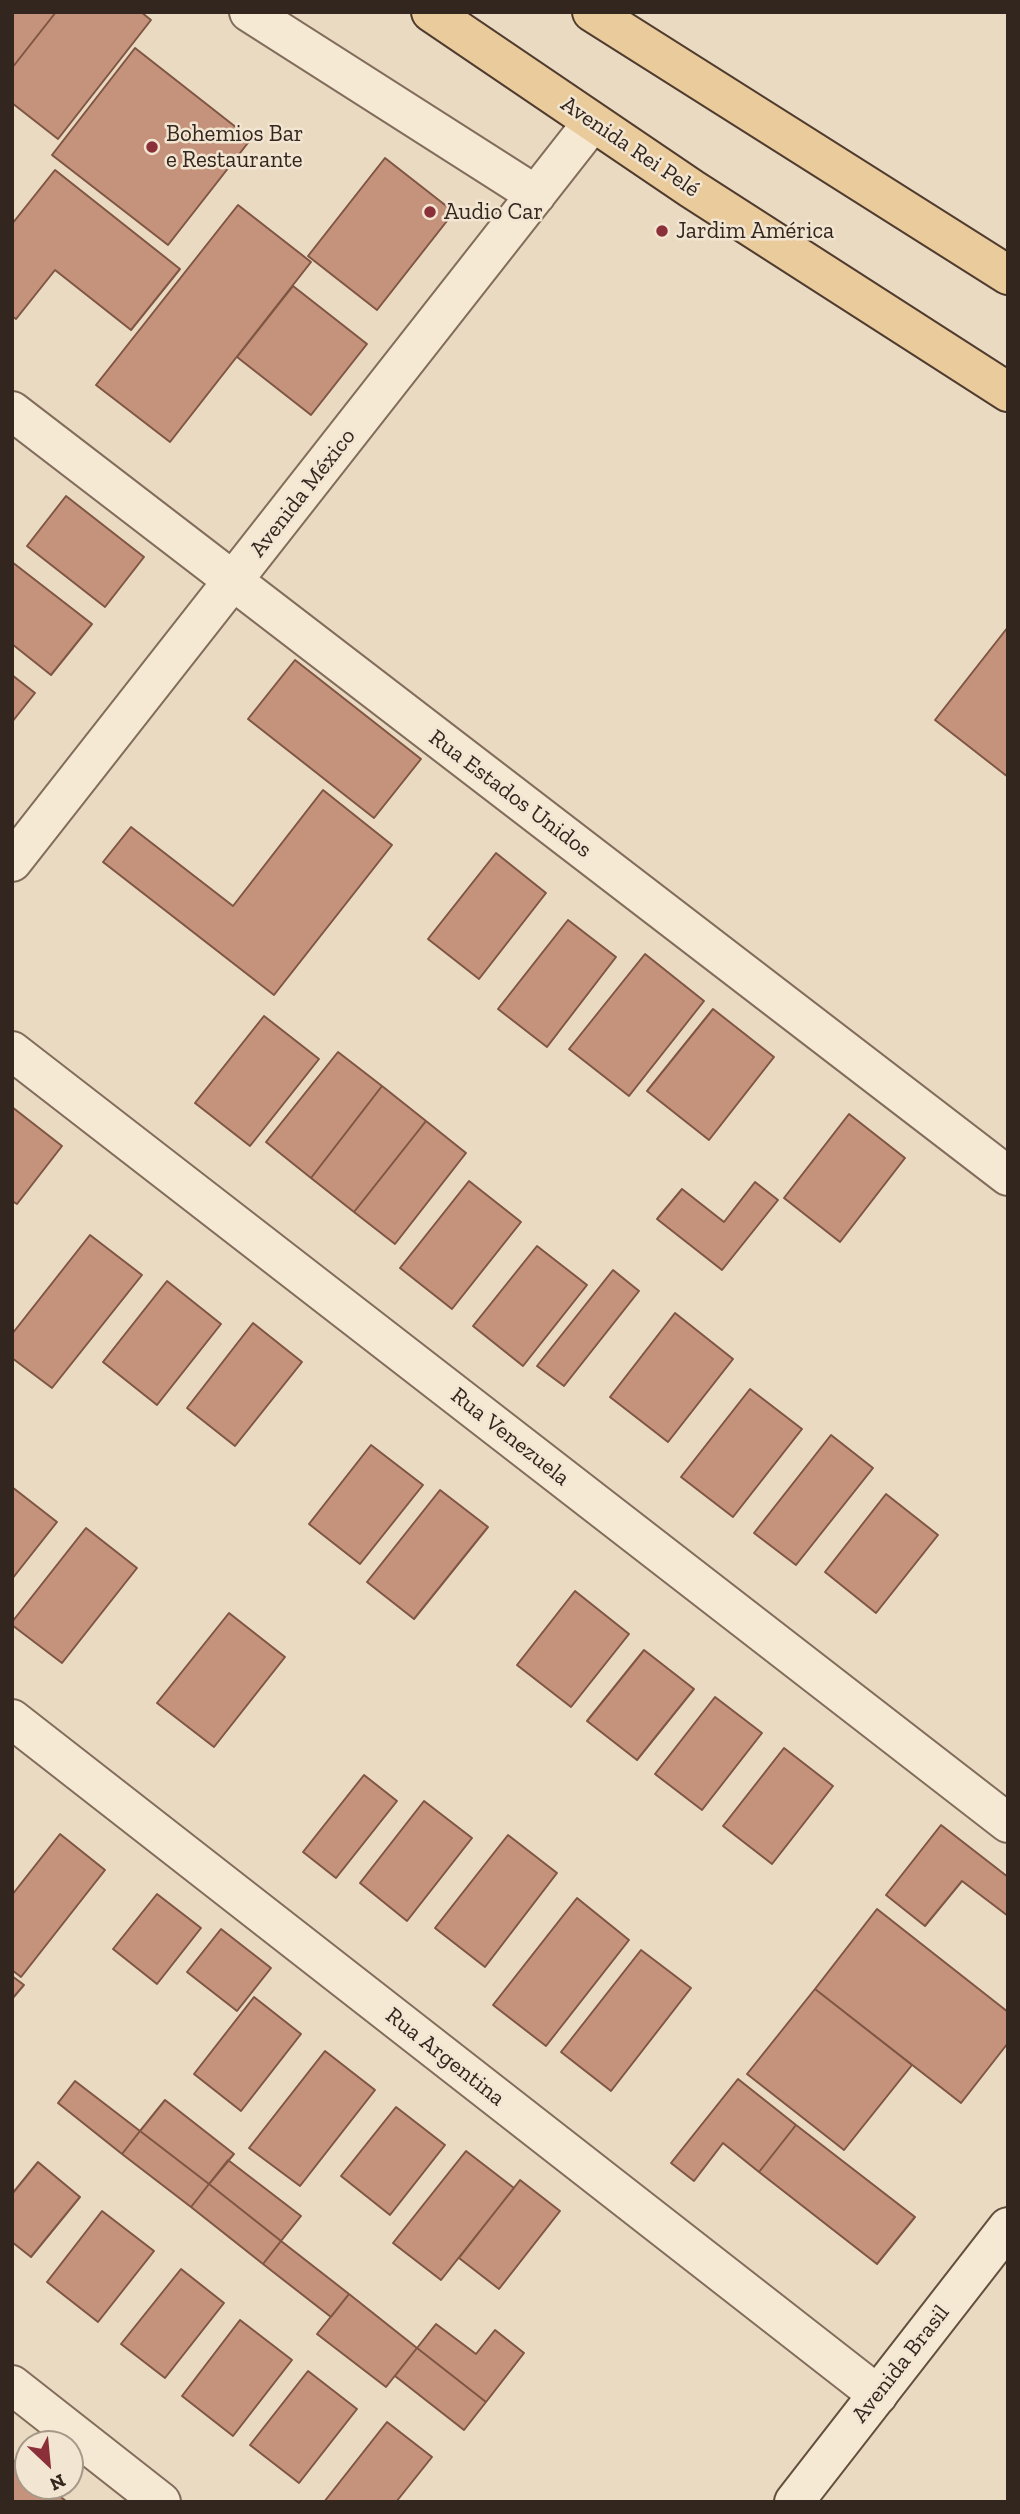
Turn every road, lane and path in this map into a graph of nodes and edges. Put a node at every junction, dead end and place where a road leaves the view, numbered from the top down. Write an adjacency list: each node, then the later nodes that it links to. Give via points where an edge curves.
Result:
1 (249, 12): 5 (street)
2 (431, 12): 4 (main road, Avenida Rei Pelé)
3 (592, 12): 6 (main road)
4 (592, 122): 5 (street, Avenida México); 7 (main road, Avenida Rei Pelé)
5 (536, 195): 9 (street, Avenida México)
6 (1008, 275)
7 (1008, 392)
8 (12, 411): 9 (street, Rua Estados Unidos)
9 (233, 582): 10 (street, Avenida México); 12 (street, Rua Estados Unidos)
10 (12, 862)
11 (12, 1051): 14 (street, Rua Venezuela)
12 (1008, 1176)
13 (12, 1719): 17 (street, Rua Argentina)
14 (1008, 1823)
15 (1008, 2227): 17 (street, Avenida Brasil)
16 (12, 2385): 18 (street)
17 (878, 2395): 19 (street, Avenida Brasil)
18 (161, 2502)
19 (794, 2502)

